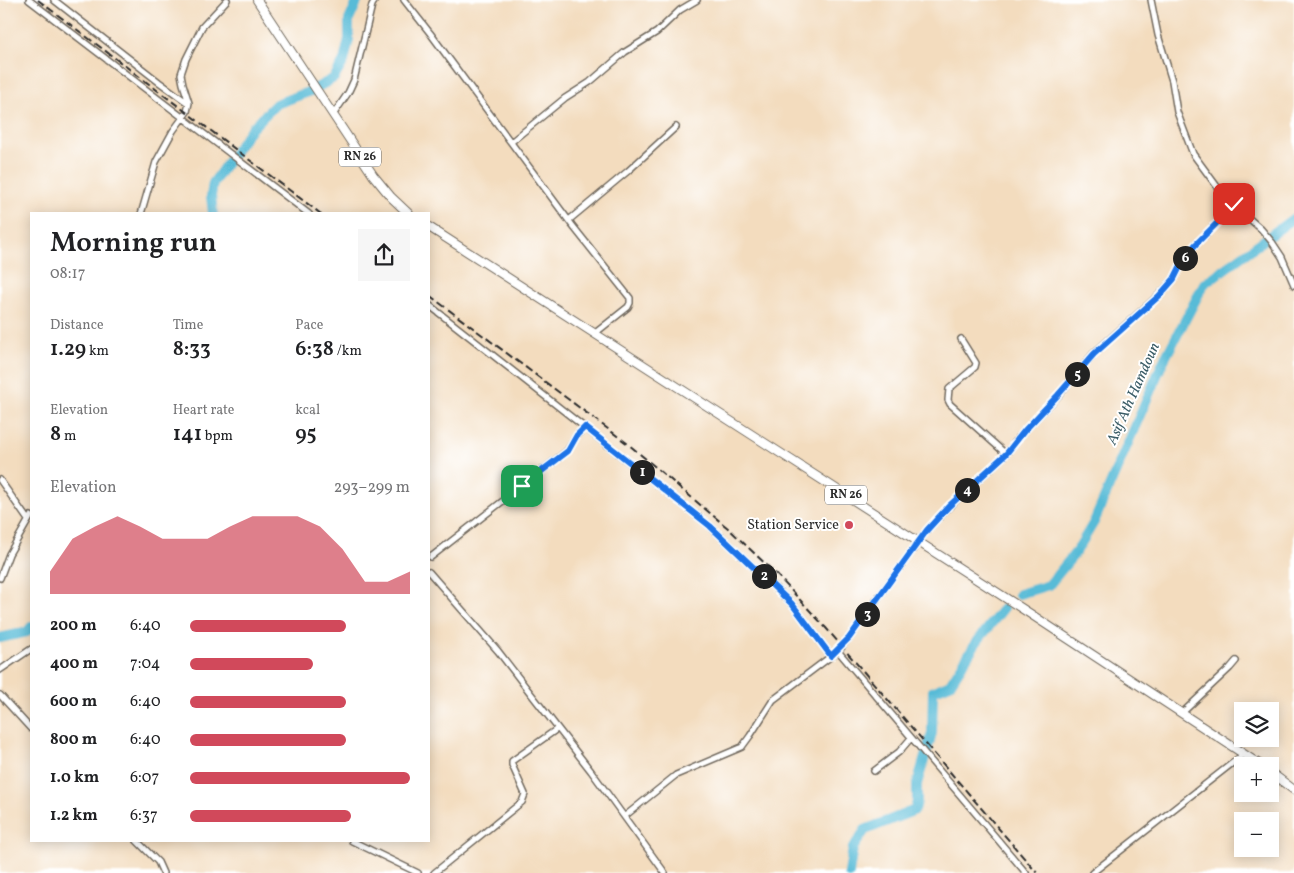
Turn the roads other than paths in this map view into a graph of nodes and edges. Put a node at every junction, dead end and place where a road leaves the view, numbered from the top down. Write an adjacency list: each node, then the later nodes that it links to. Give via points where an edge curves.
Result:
1 (30, 0): 11 (street)
2 (54, 0): 9 (street)
3 (227, 0): 9 (street, via 202,27 186,59 181,74)
4 (258, 0): 10 (main road, RN 26)
5 (375, 0): 10 (street, via 354,80)
6 (404, 0): 13 (street)
7 (697, 0): 13 (street)
8 (1151, 0): 14 (street, via 1177,112 1193,154 1224,196)
9 (189, 103): 11 (street)
10 (333, 115): 17 (main road, RN 26, via 372,175)
11 (183, 117): 15 (street, via 156,162); 16 (street)
12 (676, 127): 18 (street)
13 (511, 142): 18 (street)
14 (1234, 204): 20 (street, via 1272,242); 25 (street, via 1185,257 1174,279 1094,354)
15 (142, 212)
16 (307, 212)
17 (408, 212)
18 (569, 220): 22 (street, via 630,298 628,307)
19 (430, 228): 22 (main road, RN 26)
20 (1294, 284)
21 (430, 306): 24 (street)
22 (594, 334): 28 (main road, RN 26)
23 (961, 339): 25 (street, via 976,363 949,389 948,400)
24 (585, 427): 29 (street, via 568,451); 34 (street, via 717,533 792,604)
25 (1006, 454): 28 (street, via 949,506)
26 (0, 480): 27 (street)
27 (30, 518): 31 (street, via 9,554)
28 (919, 542): 33 (street); 38 (main road, RN 26)
29 (432, 557)
30 (430, 573): 40 (street, via 498,652)
31 (0, 578)
32 (30, 650): 36 (street)
33 (838, 651): 34 (street); 41 (street)
34 (831, 656): 47 (street, via 773,700 742,746 676,775)
35 (1236, 661): 38 (street)
36 (0, 670)
37 (0, 695): 39 (street)
38 (1182, 713): 42 (main road, RN 26)
39 (30, 728)
40 (557, 729): 47 (street); 52 (street, via 512,761 525,794 522,802)
41 (911, 738): 44 (street); 54 (street)
42 (1244, 754): 43 (main road, RN 26); 55 (street)
43 (1248, 757)
44 (874, 772)
45 (1279, 779): 46 (main road)
46 (1294, 790)
47 (625, 816): 53 (street)
48 (138, 842): 50 (street, via 158,862)
49 (354, 842): 51 (street)
50 (163, 873)
51 (418, 873)
52 (434, 873)
53 (665, 873)
54 (1026, 873)
55 (1092, 873)

